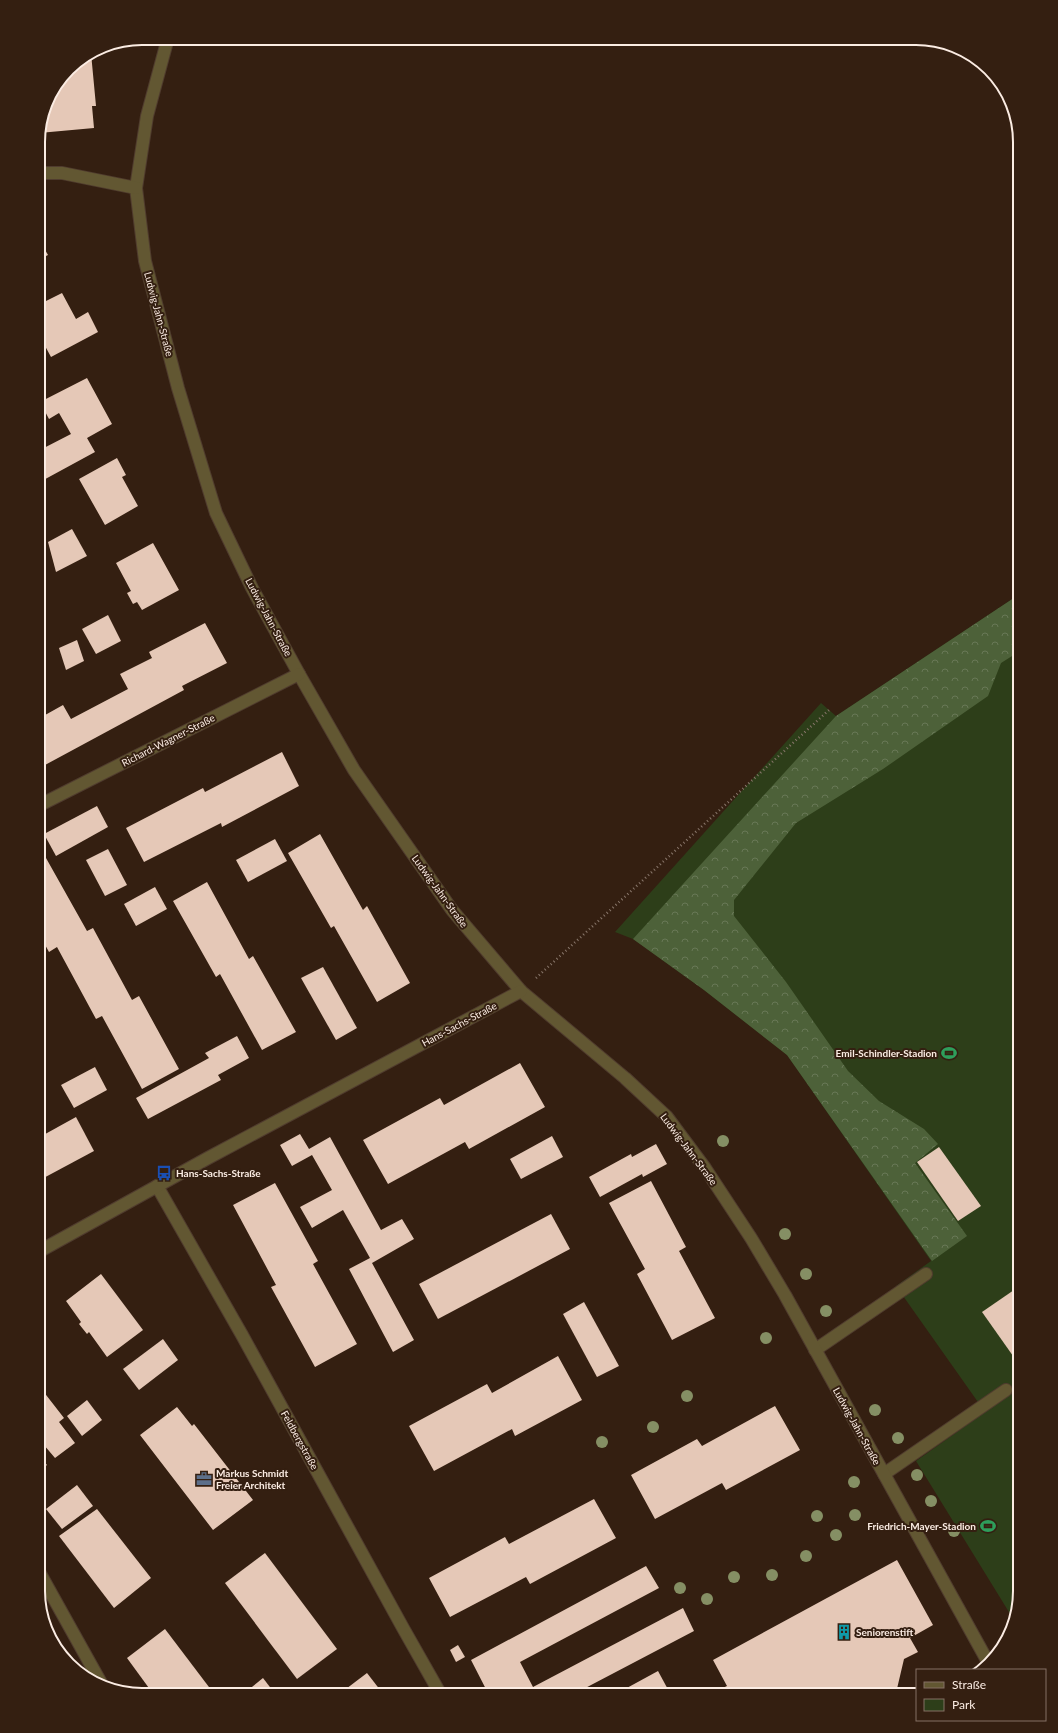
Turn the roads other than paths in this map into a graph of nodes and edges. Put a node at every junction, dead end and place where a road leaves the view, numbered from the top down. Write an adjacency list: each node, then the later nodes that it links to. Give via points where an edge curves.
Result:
1 (166, 45): 3 (street, Ludwig-Jahn-Straße, via 147,116)
2 (45, 173): 3 (street, via 62,173)
3 (136, 188): 4 (street, Ludwig-Jahn-Straße, via 145,261 178,388 216,513 252,588)
4 (299, 674): 5 (street, Richard-Wagner-Straße); 6 (street, Ludwig-Jahn-Straße, via 354,770 452,910)
5 (45, 802)
6 (521, 991): 7 (street, Hans-Sachs-Straße); 10 (street, Ludwig-Jahn-Straße, via 625,1078 667,1117 705,1168 747,1232)
7 (157, 1186): 8 (street, Hans-Sachs-Straße); 16 (street, Feldbergstraße)
8 (45, 1248)
9 (926, 1274): 10 (street)
10 (815, 1350): 12 (street, Ludwig-Jahn-Straße)
11 (1006, 1390): 12 (street)
12 (884, 1474): 14 (street, Ludwig-Jahn-Straße)
13 (45, 1583): 15 (street)
14 (986, 1658)
15 (98, 1677)
16 (437, 1688)

